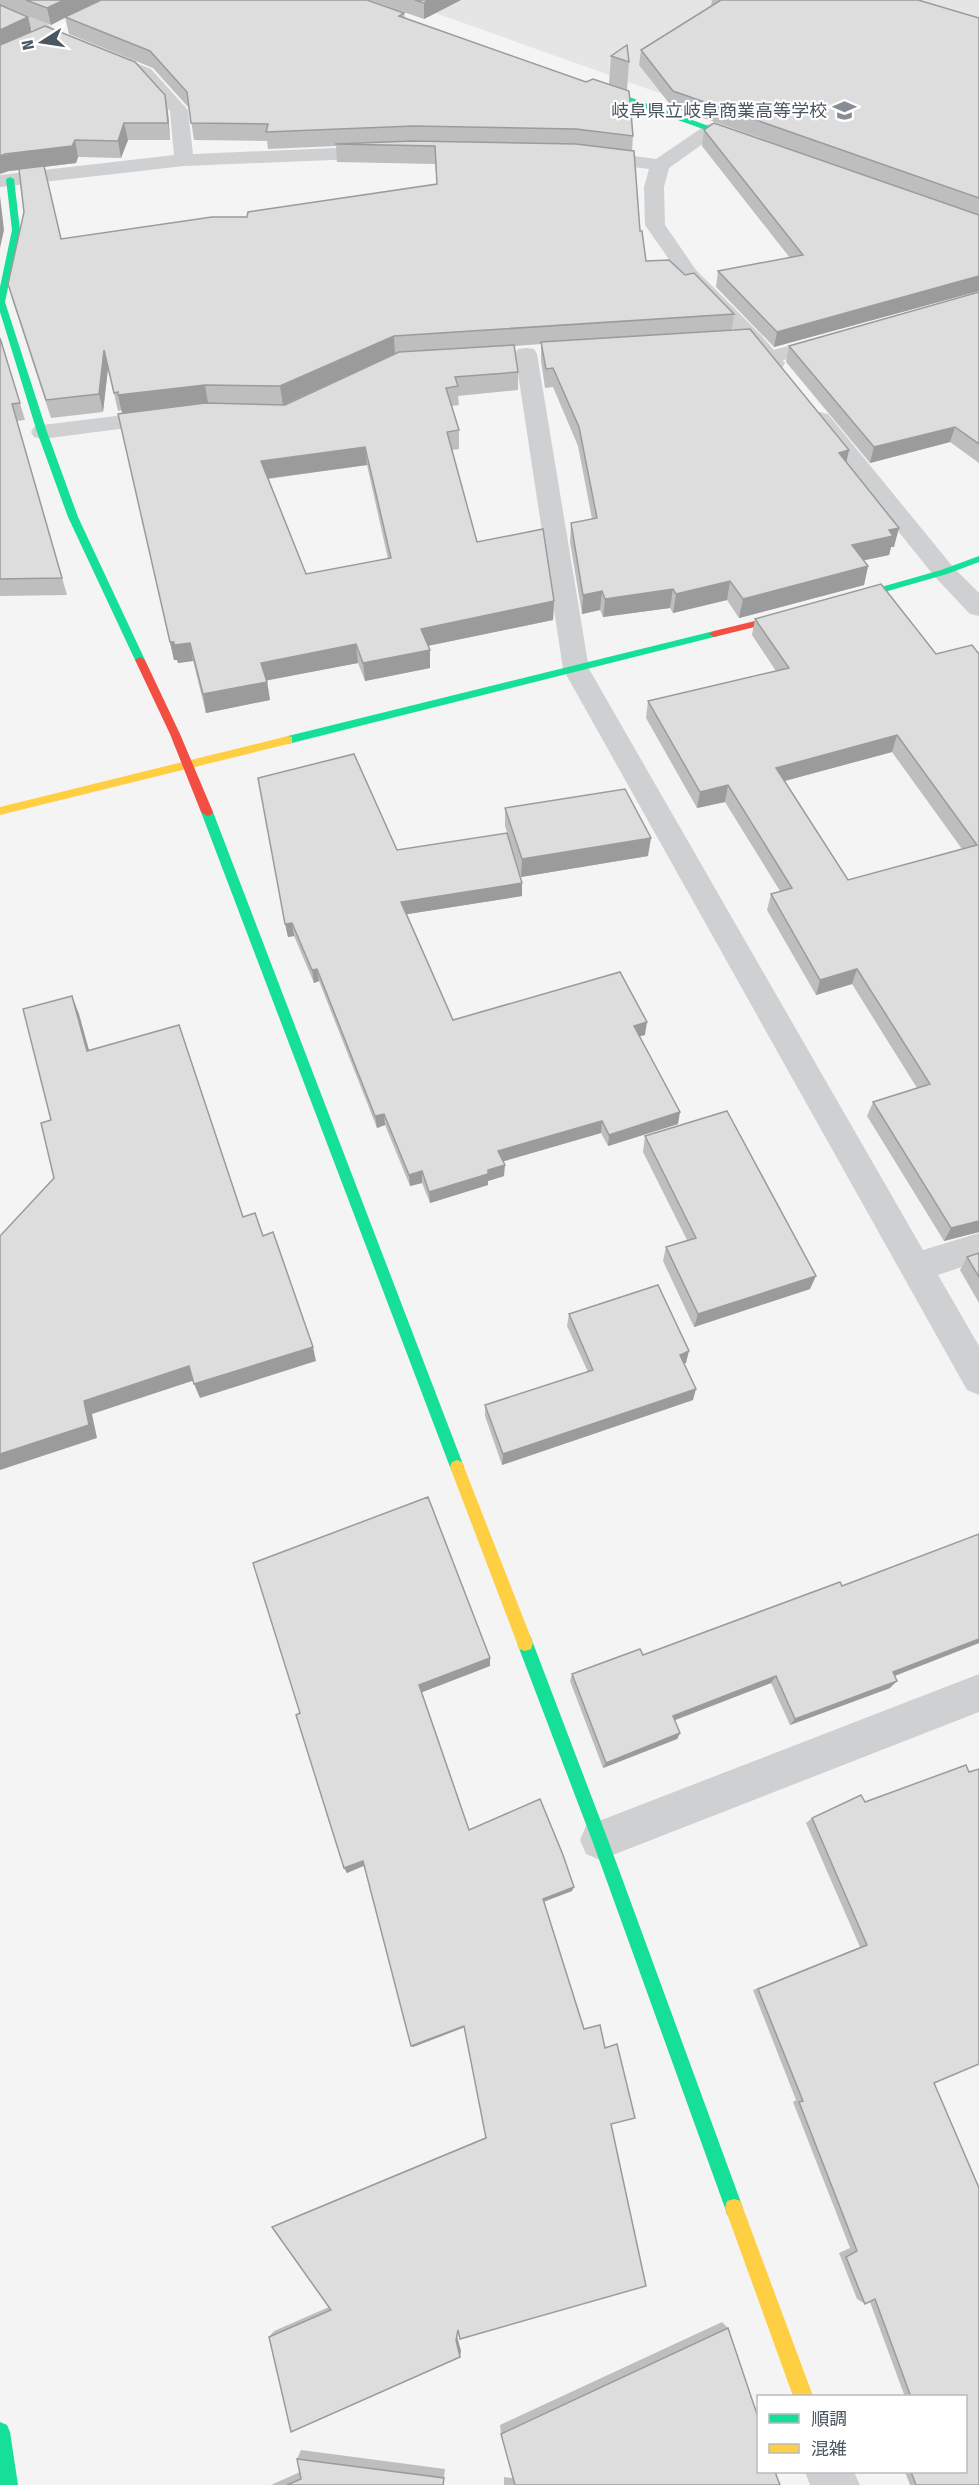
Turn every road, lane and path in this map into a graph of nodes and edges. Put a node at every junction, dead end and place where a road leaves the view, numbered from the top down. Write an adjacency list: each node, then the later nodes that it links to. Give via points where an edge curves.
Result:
1 (0, 11): 3 (street, via 39,26)
2 (70, 25): 3 (street)
3 (51, 35): 4 (street); 10 (street, via 145,73 179,110)
4 (31, 44)
5 (579, 82): 6 (street)
6 (712, 129): 7 (street); 11 (street)
7 (768, 149)
8 (402, 151): 10 (street)
9 (575, 154): 11 (street)
10 (184, 159): 12 (street)
11 (660, 165): 14 (street, via 654,187 655,225 689,274)
12 (5, 180): 21 (street, via 16,230 1,302)
13 (851, 334): 17 (street)
14 (754, 339): 15 (street); 17 (street)
15 (732, 340)
16 (502, 356): 25 (street, via 537,353)
17 (770, 358): 18 (street)
18 (785, 377)
19 (808, 404): 23 (street)
20 (184, 415): 21 (street)
21 (42, 432): 26 (street, via 73,517)
22 (979, 559): 23 (street)
23 (944, 572): 24 (street); 25 (street)
24 (979, 608)
25 (576, 669): 26 (street); 29 (street)
26 (188, 765): 27 (street); 32 (street)
27 (0, 811)
28 (979, 1247): 29 (street)
29 (916, 1268): 30 (street)
30 (979, 1379)
31 (979, 1693): 32 (street)
32 (600, 1840): 33 (street)
33 (801, 2395)
34 (0, 2432): 35 (street)
35 (8, 2485)

